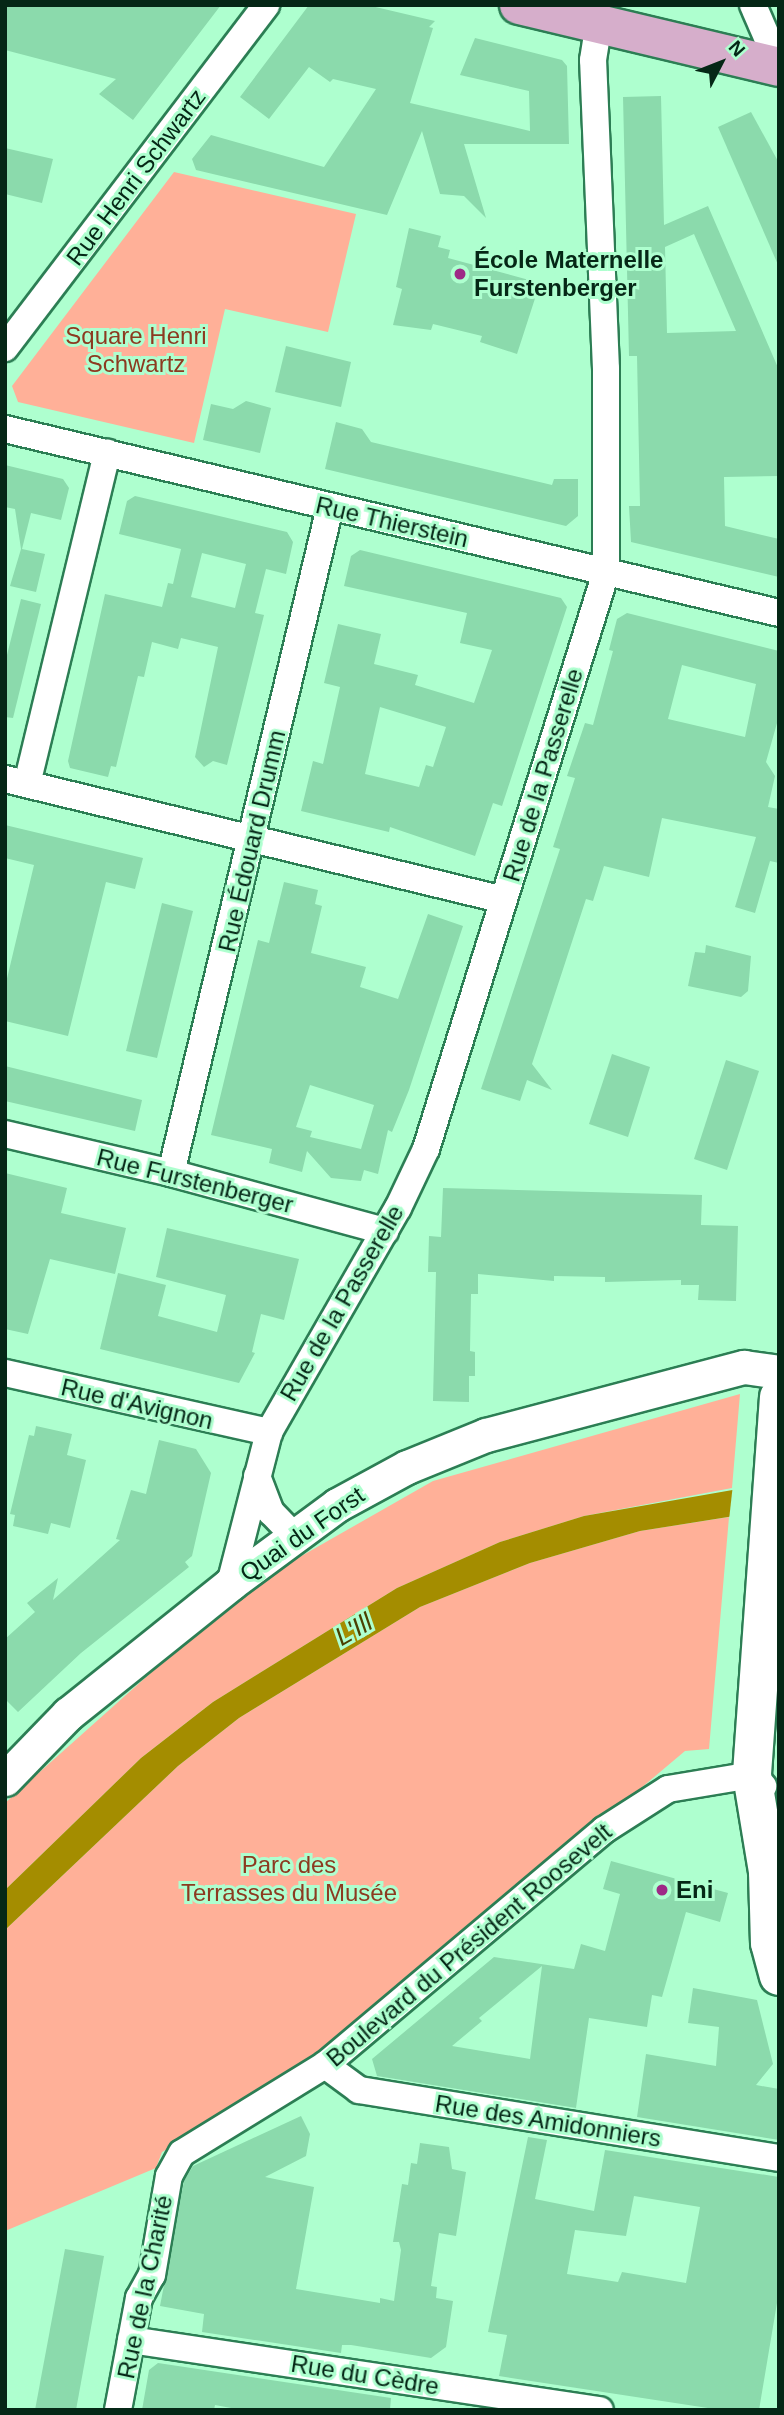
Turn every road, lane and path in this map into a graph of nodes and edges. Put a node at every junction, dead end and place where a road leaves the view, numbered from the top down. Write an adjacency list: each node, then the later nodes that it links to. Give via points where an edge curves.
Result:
1 (266, 5): 6 (street, Rue Henri Schwartz)
2 (519, 5): 4 (main road)
3 (753, 5): 5 (street)
4 (599, 24): 5 (main road); 10 (street, Rue de la Passerelle, via 593,60 606,369)
5 (779, 66)
6 (5, 348)
7 (5, 429): 8 (street, Rue Thierstein)
8 (107, 453): 9 (street, Rue Thierstein); 12 (street)
9 (330, 508): 10 (street, Rue Thierstein); 13 (street, Rue Édouard Drumm)
10 (606, 572): 11 (street, Rue Thierstein); 14 (street, Rue de la Passerelle)
11 (779, 613)
12 (16, 782): 13 (street)
13 (253, 839): 14 (street); 16 (street, Rue Édouard Drumm)
14 (505, 900): 17 (street, Rue de la Passerelle, via 426,1149)
15 (5, 1135): 16 (street, Rue Furstenberger)
16 (172, 1173): 17 (street, Rue Furstenberger)
17 (385, 1231): 21 (street, Rue de la Passerelle)
18 (779, 1372): 23 (street, Quai du Forst, via 744,1367 486,1435 407,1467 337,1504)
19 (5, 1373): 21 (street, Rue d'Avignon)
20 (779, 1397): 25 (main road, via 766,1553)
21 (269, 1432): 22 (street, Rue de la Passerelle)
22 (257, 1476): 23 (street, via 271,1512); 24 (street, Rue de la Passerelle)
23 (294, 1536): 24 (street, Quai du Forst)
24 (230, 1584): 26 (street, Quai du Forst, via 68,1714)
25 (773, 1612): 27 (main road)
26 (5, 1779)
27 (768, 1799): 28 (main road, via 770,1943); 29 (street, Boulevard du Président Roosevelt, via 668,1789 604,1830)
28 (779, 1976)
29 (325, 2065): 30 (street, Rue des Amidonniers, via 359,2090); 31 (street, Boulevard du Président Roosevelt, via 191,2147)
30 (779, 2158)
31 (173, 2165): 32 (street, Rue de la Charité, via 152,2275 139,2298)
32 (131, 2340): 33 (street, Rue de la Charité); 34 (street, Rue du Cèdre)
33 (118, 2410)
34 (600, 2410)

